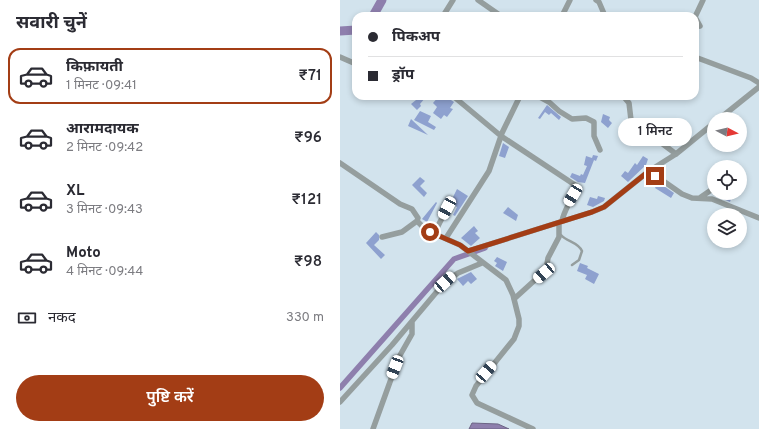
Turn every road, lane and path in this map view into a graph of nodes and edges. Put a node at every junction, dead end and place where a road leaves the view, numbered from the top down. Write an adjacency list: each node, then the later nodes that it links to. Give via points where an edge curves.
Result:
1 (454, 0): 6 (street)
2 (478, 0): 7 (street)
3 (570, 0): 8 (street)
4 (596, 0): 9 (street)
5 (703, 0): 10 (street)
6 (446, 12)
7 (495, 12)
8 (564, 12)
9 (603, 12)
10 (697, 12)
11 (340, 57): 13 (street)
12 (699, 58): 14 (street)
13 (352, 62)
14 (759, 83)
15 (759, 87): 20 (street)
16 (458, 100): 22 (street)
17 (518, 100): 22 (street)
18 (545, 100): 23 (street, via 572,119 586,118 594,122 594,136)
19 (626, 100): 24 (street, via 631,120)
20 (728, 112)
21 (707, 129): 24 (street)
22 (501, 136): 32 (street, via 575,185 575,191); 35 (street, via 489,171)
23 (600, 150)
24 (676, 154): 26 (street)
25 (340, 162): 31 (street, via 400,204 412,209 418,218)
26 (651, 173): 28 (street, via 682,194); 32 (street, via 604,207)
27 (707, 193): 28 (street)
28 (700, 198): 30 (street, via 712,199)
29 (447, 208): 33 (street)
30 (759, 218)
31 (417, 221): 33 (street); 34 (street, via 402,232)
32 (560, 226): 36 (street); 38 (lane, via 565,239 578,245 582,251 579,260); 39 (street, via 558,240 548,258 546,270)
33 (434, 234): 35 (street)
34 (382, 237)
35 (446, 238): 36 (street)
36 (470, 253): 37 (street)
37 (481, 262): 39 (street, via 506,280); 40 (street, via 451,277)
38 (572, 265)
39 (514, 299): 43 (street, via 519,319 514,339 476,386 472,395 482,406)
40 (412, 322): 41 (street); 42 (street, via 412,334 399,357)
41 (340, 402)
42 (373, 429)
43 (533, 429)

